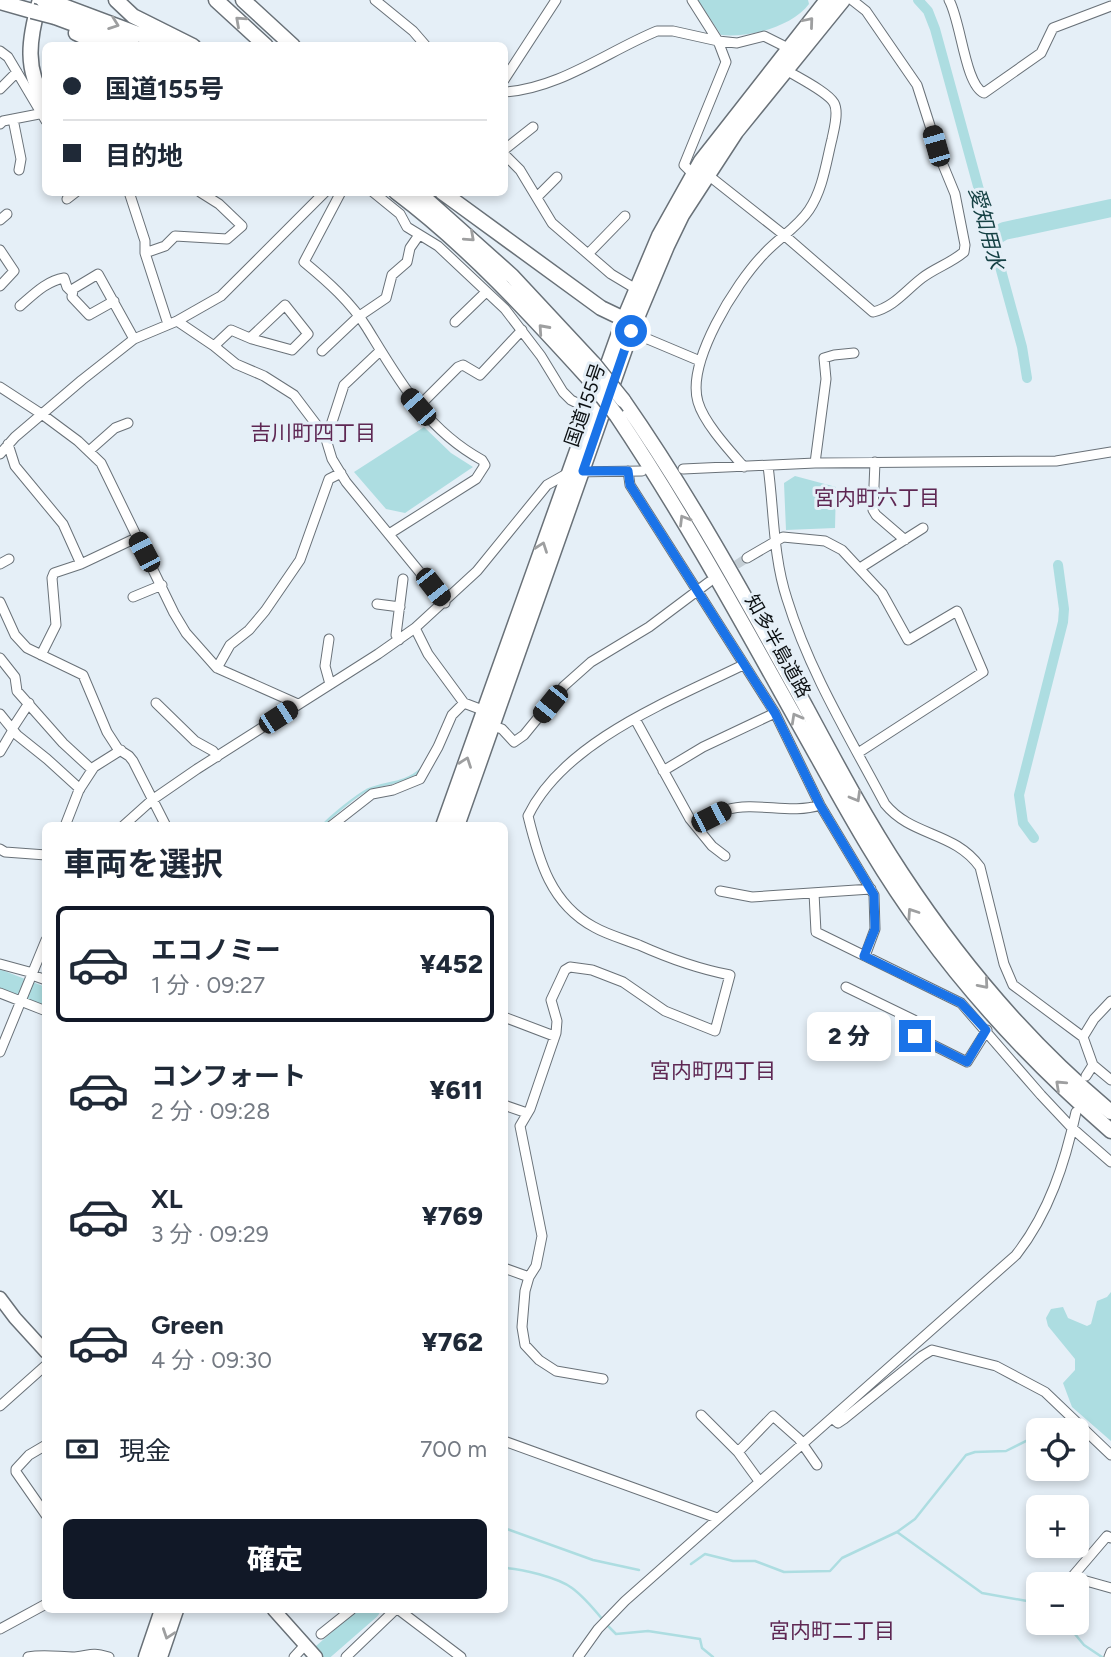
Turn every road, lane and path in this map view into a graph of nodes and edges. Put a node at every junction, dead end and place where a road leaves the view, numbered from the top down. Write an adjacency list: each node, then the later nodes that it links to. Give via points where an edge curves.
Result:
1 (116, 0): 19 (highway, via 133,16)
2 (216, 0): 20 (highway, one-way to 2)
3 (243, 0): 21 (highway)
4 (375, 0): 22 (street)
5 (556, 0): 27 (street)
6 (692, 0): 15 (street)
7 (827, 0): 23 (highway, 国道155号, one-way to 7)
8 (843, 0): 25 (highway, 国道155号)
9 (852, 0): 56 (street, via 866,10 917,85 955,194 965,249 897,301 873,312)
10 (949, 0): 12 (street, via 976,87 984,93 1041,53 1051,30)
11 (0, 2): 13 (highway)
12 (1111, 6)
13 (45, 9): 14 (highway); 16 (highway); 17 (highway); 18 (highway, one-way to 18); 28 (highway, via 38,44); 31 (highway, via 29,47)
14 (0, 11)
15 (718, 41): 23 (street, via 737,43 764,36); 30 (street, via 657,31 544,84); 40 (street, via 726,62 684,165)
16 (98, 42)
17 (123, 42)
18 (156, 42)
19 (185, 42)
20 (262, 42)
21 (289, 42)
22 (423, 42)
23 (788, 48): 40 (highway, 国道155号)
24 (0, 51): 26 (street)
25 (786, 69): 40 (highway, 国道155号); 56 (street, via 829,97 836,115 816,199 802,220)
26 (17, 72): 29 (street); 32 (street)
27 (508, 74)
28 (42, 77)
29 (0, 89)
30 (508, 92)
31 (42, 106)
32 (42, 109)
33 (42, 112): 34 (street)
34 (13, 119): 35 (street); 39 (street)
35 (0, 124)
36 (533, 127): 37 (street)
37 (508, 149)
38 (508, 156): 52 (street)
39 (19, 170)
40 (700, 174): 56 (street); 61 (highway, 国道155号, via 659,236); 67 (highway, 国道155号)
41 (557, 177): 52 (street)
42 (71, 196): 53 (street)
43 (131, 196): 58 (street)
44 (206, 196): 58 (street, via 242,226 227,239 175,236)
45 (321, 196): 69 (street, via 221,296)
46 (339, 196): 66 (street, via 304,262 332,285)
47 (378, 196): 55 (street)
48 (401, 196): 178 (highway, 知多半島道路, one-way to 48, bridge, via 998,1022 922,928 849,814 708,562 589,379 504,288)
49 (422, 196): 175 (highway, 知多半島道路, one-way to 175, bridge, via 512,276 623,400 695,512 855,796 920,901 1008,1011)
50 (447, 196): 67 (highway, via 601,308)
51 (460, 196): 67 (highway)
52 (537, 197): 59 (street, via 552,223)
53 (67, 199)
54 (625, 216): 59 (street)
55 (419, 235): 63 (street, via 452,258); 66 (street, via 407,262 392,275 386,298)
56 (783, 235): 77 (street, via 733,295)
57 (0, 250): 60 (street, via 14,271)
58 (145, 253): 69 (street)
59 (588, 254): 61 (street)
60 (0, 286)
61 (636, 289): 67 (highway, 国道155号)
62 (72, 292): 64 (street, via 89,315); 64 (street, via 98,275); 65 (street, via 60,278)
63 (486, 292): 68 (street); 70 (street)
64 (114, 301): 72 (street)
65 (20, 306)
66 (358, 317): 74 (street); 75 (street)
67 (630, 320): 77 (street); 80 (highway, 国道155号); 95 (highway, 国道155号)
68 (455, 322)
69 (173, 323): 72 (street); 73 (street)
70 (522, 330): 79 (street, via 480,375 463,365 458,367); 80 (street, via 563,392)
71 (250, 338): 71 (street, via 292,350 309,334 285,305); 73 (street, via 231,330)
72 (134, 339): 81 (street)
73 (214, 345): 83 (street, via 236,364 294,395)
74 (321, 351)
75 (380, 351): 79 (street); 83 (street, via 344,385)
76 (854, 353): 88 (street, via 824,358 826,379)
77 (699, 361): 91 (street, via 698,403)
78 (0, 387): 81 (street)
79 (418, 407): 98 (street, via 458,446 485,464 476,479)
80 (591, 410): 95 (highway, 国道155号)
81 (43, 415): 84 (street); 85 (street)
82 (128, 423): 85 (street, via 115,428)
83 (324, 434): 96 (street)
84 (8, 444): 87 (street); 103 (street, via 15,466 63,524)
85 (89, 451): 99 (street, via 110,478)
86 (1111, 452): 89 (street, via 1056,461)
87 (0, 454)
88 (815, 463): 89 (street); 90 (street)
89 (875, 463): 101 (street, via 873,510)
90 (768, 466): 91 (street); 100 (street)
91 (744, 467): 92 (street)
92 (683, 469)
93 (628, 471): 94 (street); 95 (street); 108 (street, via 630,485)
94 (642, 471)
95 (576, 472): 111 (street, via 547,485 489,558); 126 (highway, 国道155号, one-way to 95); 130 (highway, 国道155号)
96 (341, 473): 98 (street); 120 (street, via 329,479 300,560 285,584 249,630 230,645)
97 (923, 528): 101 (street)
98 (388, 534): 111 (street)
99 (136, 538): 103 (street); 107 (street)
100 (775, 540): 102 (street); 104 (street, via 825,541); 135 (street, via 787,600)
101 (905, 540): 104 (street)
102 (747, 558)
103 (81, 564): 117 (street, via 54,573 56,625)
104 (860, 568): 135 (street, via 882,593 908,640 957,611 983,672)
105 (403, 579): 113 (street)
106 (709, 582): 108 (street)
107 (162, 585): 109 (street); 120 (street, via 186,633)
108 (696, 590): 119 (street); 130 (street, via 649,627 591,662 514,742)
109 (133, 597)
110 (0, 602): 117 (street, via 15,635)
111 (445, 603): 114 (street)
112 (377, 604): 113 (street)
113 (400, 607): 116 (street)
114 (415, 628): 116 (street); 124 (street)
115 (329, 639): 121 (street, via 325,666)
116 (399, 640): 121 (street)
117 (41, 655): 133 (street, via 83,675 107,732)
118 (0, 658): 122 (street, via 13,673 17,691)
119 (743, 665): 127 (street); 129 (street)
120 (217, 668): 125 (street)
121 (330, 684): 125 (street)
122 (29, 703): 131 (street); 137 (street)
123 (156, 703): 136 (street)
124 (464, 703): 126 (street); 145 (street, via 452,715 420,779 372,794)
125 (298, 704): 136 (street)
126 (485, 710): 146 (highway, 国道155号, one-way to 126)
127 (775, 713): 138 (street); 141 (street)
128 (0, 714): 131 (street)
129 (635, 719): 138 (street); 167 (street, via 580,754 536,799 528,816 538,857 555,892 572,913 595,928 661,955 730,975 715,1031 656,1006 623,982 570,967 551,1000 558,1021)
130 (493, 726): 147 (highway, 国道155号)
131 (13, 729): 132 (street); 139 (street)
132 (3, 741): 134 (street)
133 (121, 750): 139 (street, via 99,763); 140 (street, via 133,761)
134 (0, 752)
135 (858, 753): 168 (street, via 885,804 899,819 972,855 980,867 1013,985)
136 (217, 757): 140 (street)
137 (88, 766)
138 (663, 771): 148 (street)
139 (79, 789): 142 (street)
140 (152, 800): 143 (street); 144 (street)
141 (820, 805): 148 (street, via 726,810); 152 (street)
142 (67, 822)
143 (127, 822)
144 (164, 822)
145 (336, 822)
146 (444, 822)
147 (458, 822)
148 (696, 825): 151 (street)
149 (1, 850): 150 (street)
150 (42, 855)
151 (725, 856)
152 (871, 889): 154 (street); 156 (street, via 875,929)
153 (720, 891): 154 (street, via 752,897)
154 (814, 894): 156 (street, via 816,932)
155 (42, 950): 158 (street)
156 (864, 956): 166 (street, via 961,1003)
157 (0, 964): 158 (street)
158 (32, 974): 159 (street); 162 (street)
159 (42, 978)
160 (846, 987): 166 (street, via 914,1020 915,1036 967,1062)
161 (0, 993): 162 (street)
162 (21, 1001): 164 (street); 169 (street)
163 (1111, 1001): 168 (street)
164 (42, 1009)
165 (508, 1019): 167 (street)
166 (986, 1030): 177 (street)
167 (554, 1036): 176 (street)
168 (1083, 1037): 170 (street)
169 (0, 1052)
170 (1093, 1065): 171 (street); 172 (street)
171 (1086, 1076)
172 (1111, 1080)
173 (508, 1106): 176 (street)
174 (1076, 1112): 177 (street)
175 (1111, 1112)
176 (527, 1113): 181 (street, via 520,1132 542,1236)
177 (1072, 1128): 179 (street); 188 (street, via 1048,1205 1016,1255)
178 (1111, 1131)
179 (1111, 1162)
180 (508, 1269): 181 (street)
181 (529, 1277): 185 (street, via 523,1310 525,1345 556,1371)
182 (0, 1298): 183 (main road)
183 (42, 1348)
184 (42, 1369): 186 (street)
185 (603, 1379)
186 (0, 1406)
187 (701, 1415): 192 (street)
188 (832, 1418): 190 (street); 193 (street, via 838,1423 844,1419 932,1350 996,1366 1045,1392)
189 (508, 1442): 197 (street)
190 (802, 1444): 192 (street, via 774,1416); 194 (street); 195 (street)
191 (42, 1447): 196 (street, via 16,1469)
192 (737, 1452): 195 (street)
193 (1111, 1455)
194 (817, 1465)
195 (759, 1481): 197 (street)
196 (42, 1509)
197 (717, 1518): 218 (street, via 625,1601)
198 (1111, 1538): 199 (street, via 1107,1536 1072,1577)
199 (1111, 1588)
200 (42, 1606): 207 (street)
201 (161, 1613): 213 (highway)
202 (175, 1613): 214 (highway, one-way to 214)
203 (278, 1613): 209 (main road)
204 (347, 1613): 208 (street)
205 (394, 1613): 216 (street)
206 (401, 1613): 217 (street)
207 (0, 1629)
208 (321, 1634)
209 (309, 1650): 215 (street)
210 (1111, 1652): 219 (street)
211 (28, 1657): 212 (street, via 93,1653)
212 (109, 1657)
213 (146, 1657)
214 (160, 1657)
215 (294, 1657)
216 (346, 1657)
217 (461, 1657)
218 (578, 1657)
219 (1109, 1657)

